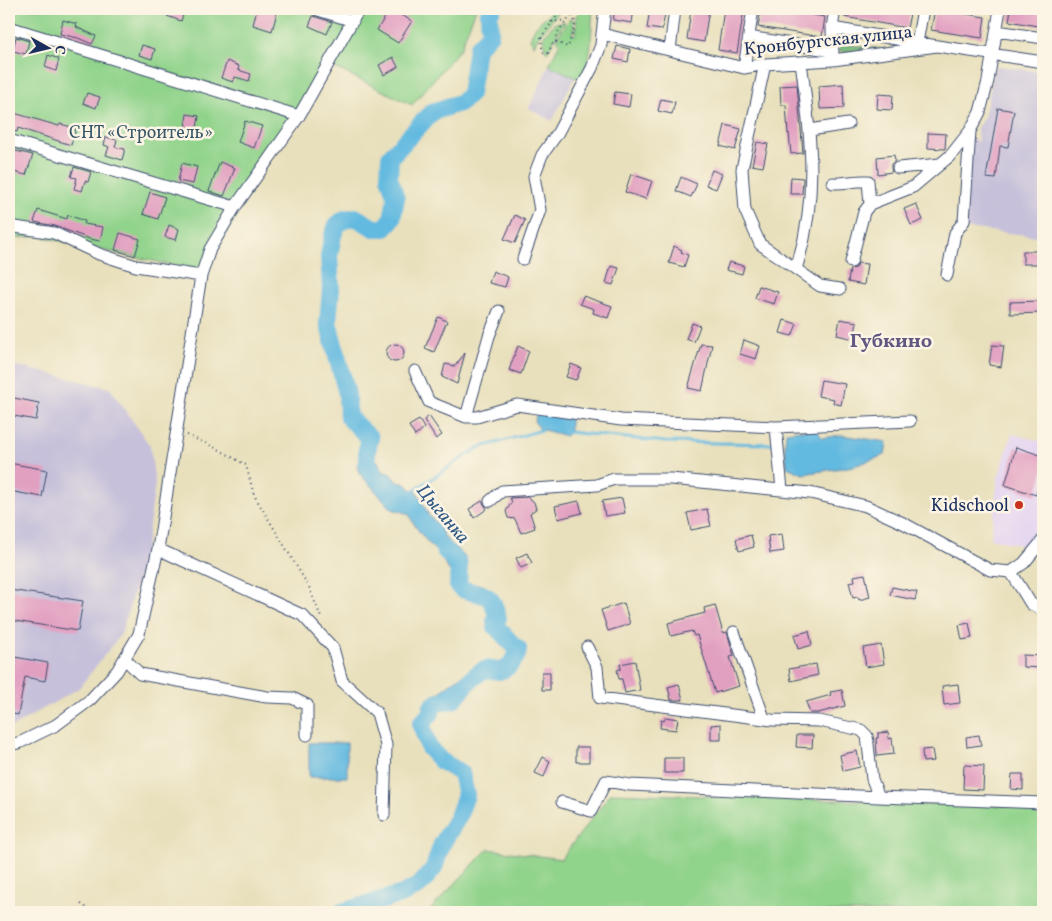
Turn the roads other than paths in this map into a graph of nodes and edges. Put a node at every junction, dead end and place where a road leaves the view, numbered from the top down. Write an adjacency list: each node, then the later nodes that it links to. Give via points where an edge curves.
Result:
1 (315, 9): 9 (street)
2 (359, 9): 9 (street)
3 (605, 9): 13 (street)
4 (675, 9): 18 (street)
5 (753, 9): 14 (street)
6 (835, 9): 11 (street)
7 (923, 9): 16 (street)
8 (998, 9): 12 (street)
9 (353, 21): 25 (street)
10 (9, 27): 25 (street)
11 (832, 28): 16 (street, Кронбургская улица); 20 (street)
12 (997, 31): 15 (street); 19 (street)
13 (602, 34): 18 (street, Кронбургская улица); 37 (street, via 592,68 557,134 542,155 534,176 540,210)
14 (749, 36): 20 (street); 24 (street)
15 (1043, 38)
16 (917, 43): 17 (street, Кронбургская улица)
17 (937, 46): 19 (street, Кронбургская улица); 20 (street, Кронбургская улица)
18 (670, 50): 24 (street, Кронбургская улица)
19 (993, 55): 22 (street, Кронбургская улица); 28 (street, via 980,112)
20 (833, 56): 21 (street, Кронбургская улица)
21 (801, 62): 23 (street, Кронбургская улица); 27 (street)
22 (1043, 62)
23 (765, 64): 24 (street, Кронбургская улица); 39 (street, via 742,169 745,210 760,244)
24 (744, 68)
25 (298, 116): 35 (street)
26 (848, 124): 27 (street)
27 (810, 130): 39 (street, via 811,195)
28 (970, 131): 30 (street); 31 (street); 40 (street, via 964,221 955,233)
29 (9, 140): 35 (street)
30 (978, 142)
31 (940, 164): 32 (street); 34 (street, via 913,187)
32 (898, 168)
33 (833, 183): 34 (street, via 868,180)
34 (870, 204): 38 (street, via 864,212)
35 (235, 208): 41 (street, via 210,249)
36 (9, 226): 41 (street, via 54,234 136,266)
37 (523, 259)
38 (851, 262)
39 (796, 269): 42 (street, via 820,286)
40 (947, 275)
41 (201, 276): 51 (street)
42 (840, 289)
43 (499, 311): 45 (street)
44 (415, 371): 45 (street, via 428,402)
45 (466, 417): 47 (street, via 517,405 621,420)
46 (910, 421): 47 (street)
47 (776, 426): 48 (street)
48 (782, 490): 49 (street, via 671,479 614,479 597,485 502,491); 52 (street, via 866,506 990,570)
49 (490, 501)
50 (1043, 540): 52 (street)
51 (158, 548): 56 (street, via 139,634); 63 (street, via 302,614 333,648 342,680 377,713 386,745)
52 (1011, 572): 53 (street, via 1031,604)
53 (1043, 610)
54 (734, 632): 57 (street)
55 (587, 648): 57 (street, via 596,666 600,698)
56 (125, 658): 58 (street, via 140,674 267,697 292,698 307,705); 59 (street, via 118,671 90,700 56,725 19,743)
57 (764, 718): 60 (street, via 819,721 861,730 866,736 872,779)
58 (307, 735)
59 (9, 744)
60 (879, 797): 61 (street, via 630,785 606,781 591,811); 62 (street)
61 (562, 802)
62 (1043, 803)
63 (384, 815)

